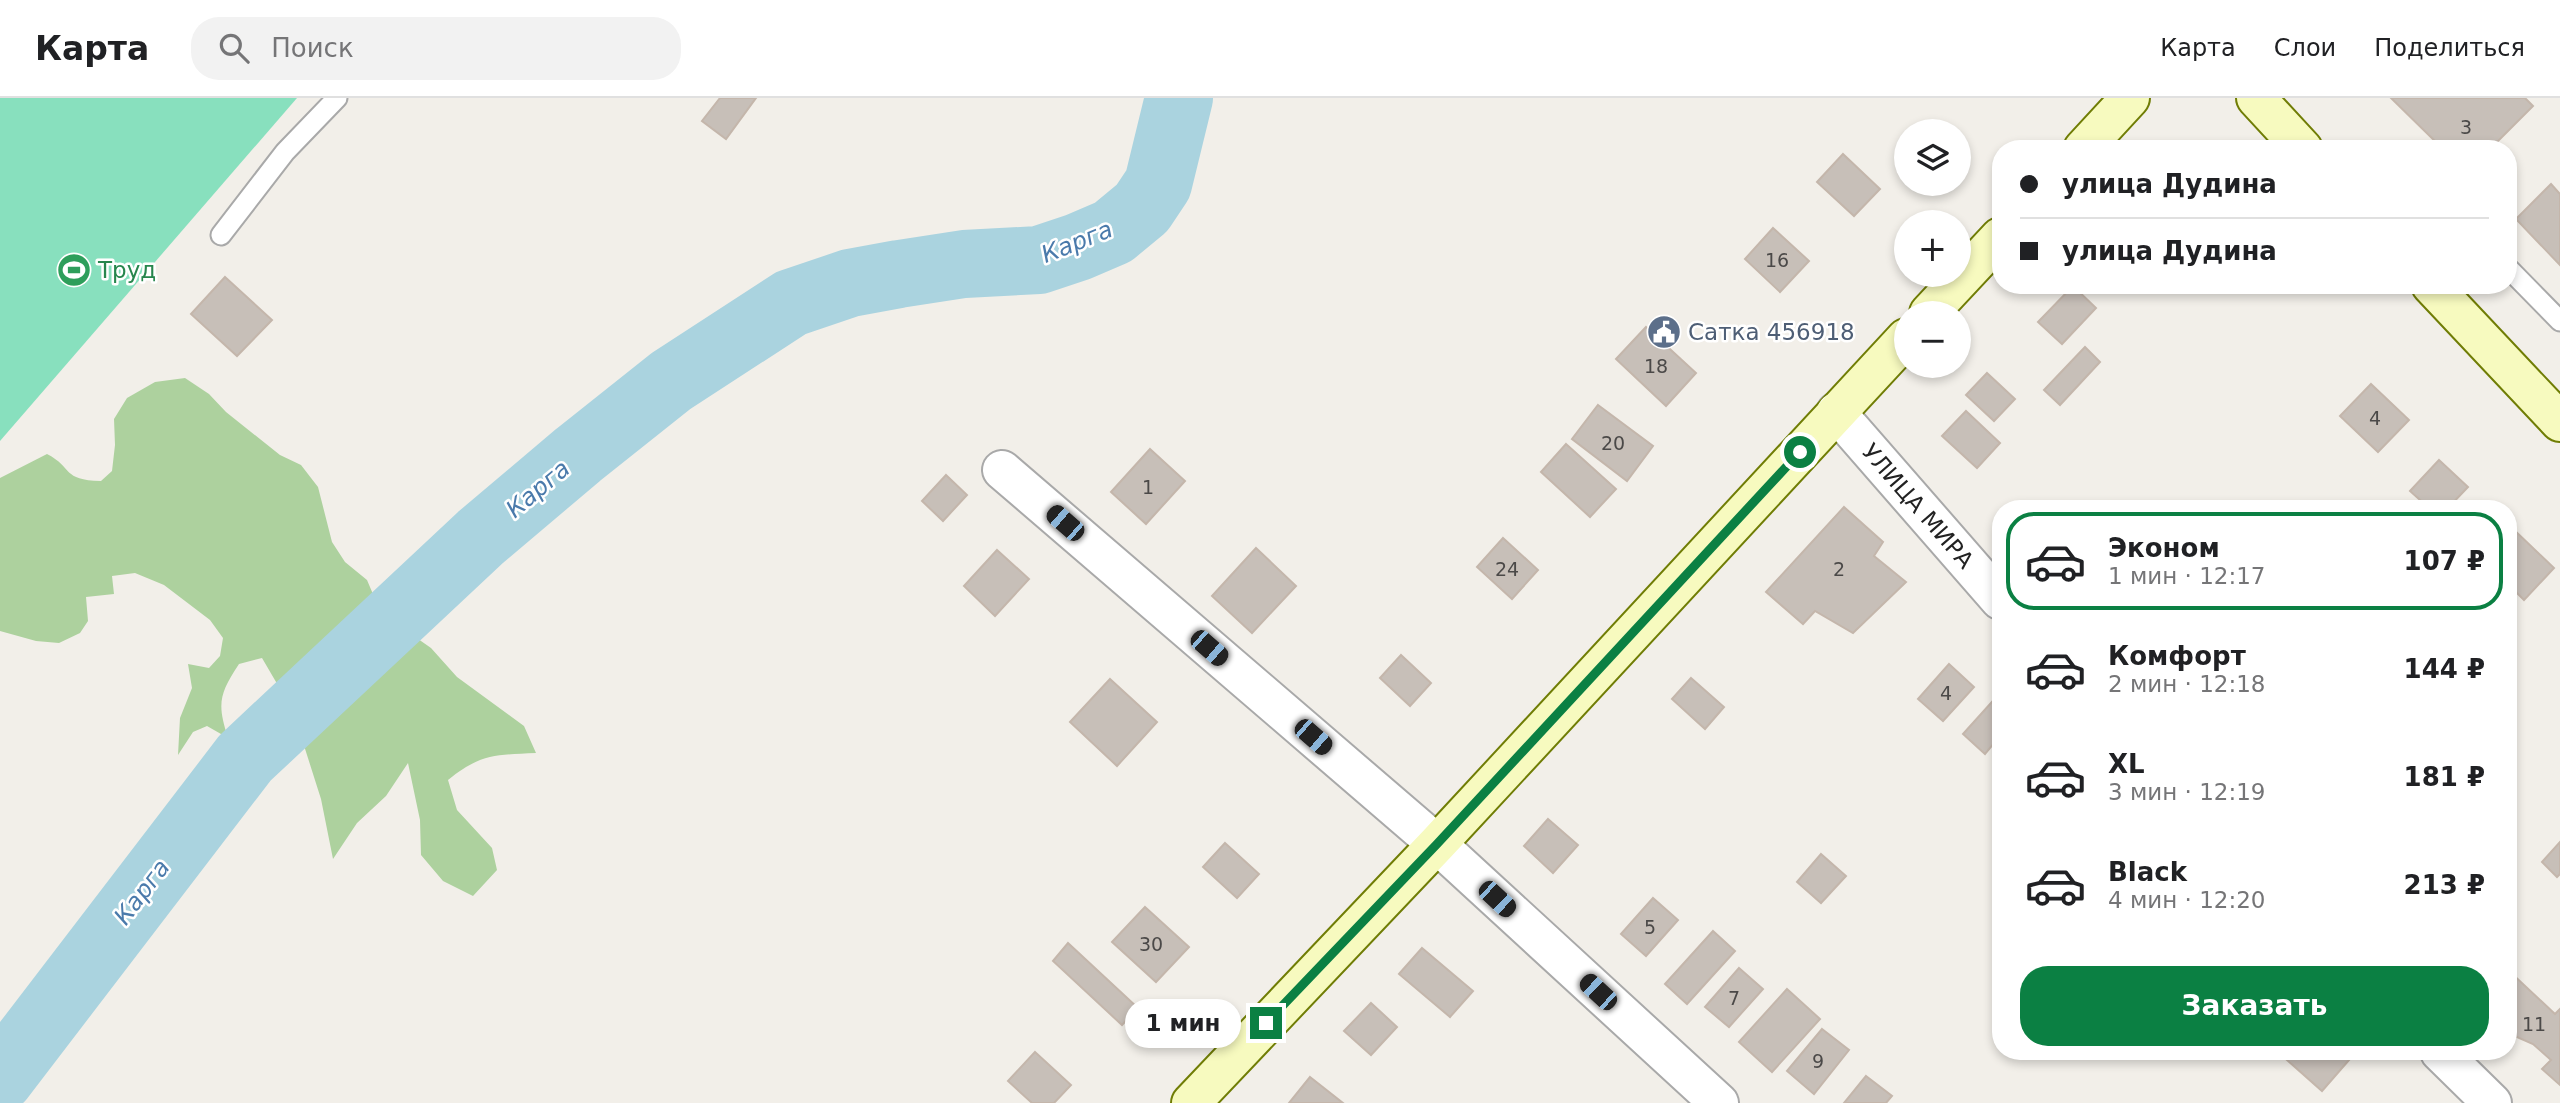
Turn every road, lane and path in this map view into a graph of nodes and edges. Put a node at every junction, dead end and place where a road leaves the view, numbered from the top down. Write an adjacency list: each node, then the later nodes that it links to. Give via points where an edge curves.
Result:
1 (337, 98): 6 (lane, via 285,152)
2 (2130, 98): 4 (street)
3 (2256, 98): 5 (street)
4 (2091, 140)
5 (2296, 140)
6 (221, 235)
7 (1992, 246): 10 (street)
8 (2517, 277): 11 (lane)
9 (2439, 294): 14 (street)
10 (1940, 301)
11 (2560, 321)
12 (1894, 351): 13 (street)
13 (1836, 412): 16 (street, УЛИЦА МИРА); 17 (street)
14 (2560, 422)
15 (1002, 470): 17 (street)
16 (1992, 591)
17 (1437, 844): 19 (street); 20 (street)
18 (2448, 1060): 21 (street)
19 (1191, 1103)
20 (1720, 1103)
21 (2492, 1103)

